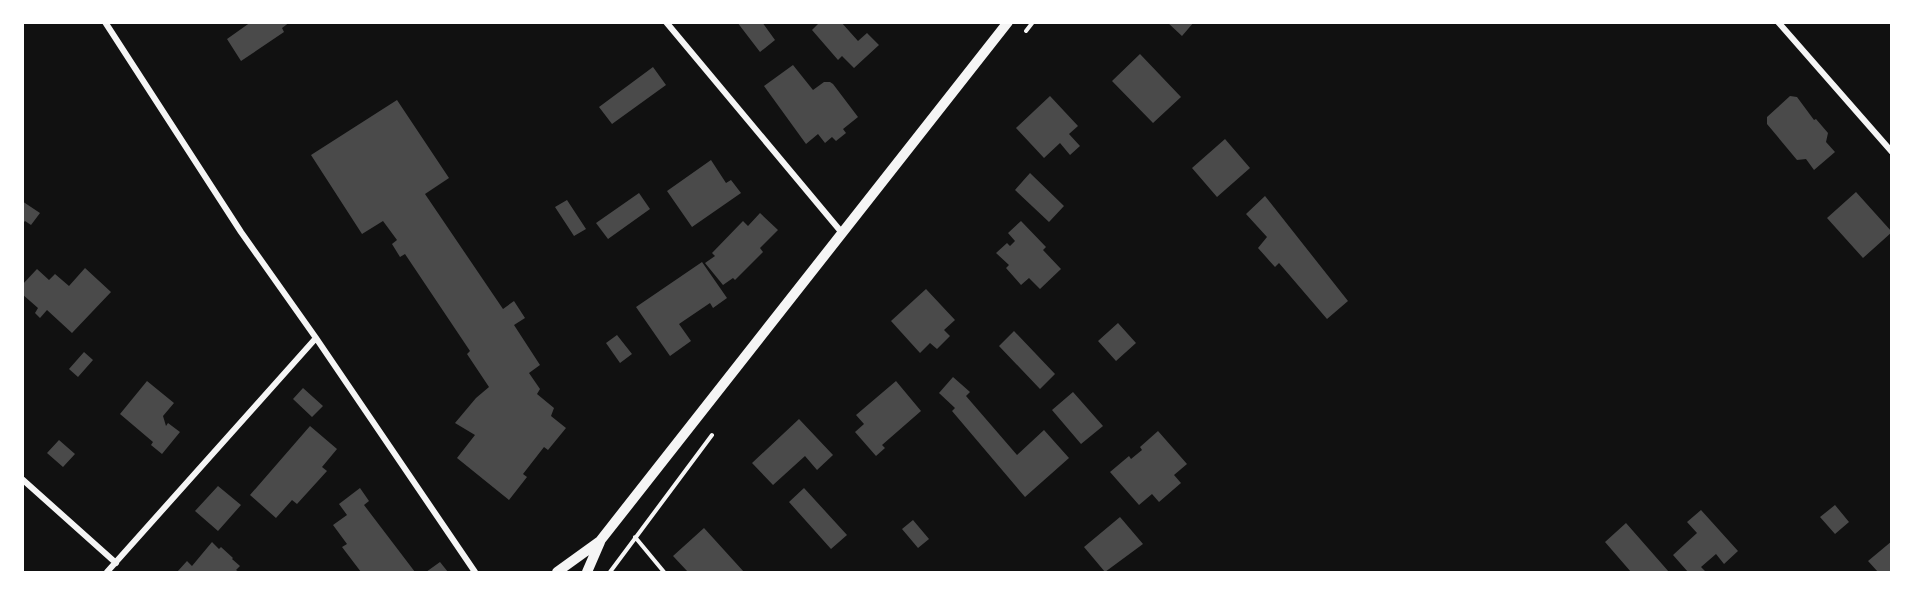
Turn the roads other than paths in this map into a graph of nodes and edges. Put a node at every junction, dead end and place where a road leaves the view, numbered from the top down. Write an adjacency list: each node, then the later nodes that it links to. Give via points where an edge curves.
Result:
1 (105, 22): 7 (street, via 241,232)
2 (666, 22): 6 (street)
3 (1008, 22): 6 (street)
4 (1778, 22): 5 (street)
5 (1892, 152)
6 (843, 234): 9 (street)
7 (316, 338): 10 (street); 12 (street)
8 (22, 478): 10 (street)
9 (600, 541): 13 (street); 14 (street)
10 (116, 563): 11 (street)
11 (107, 573)
12 (475, 573)
13 (557, 573)
14 (587, 573)

